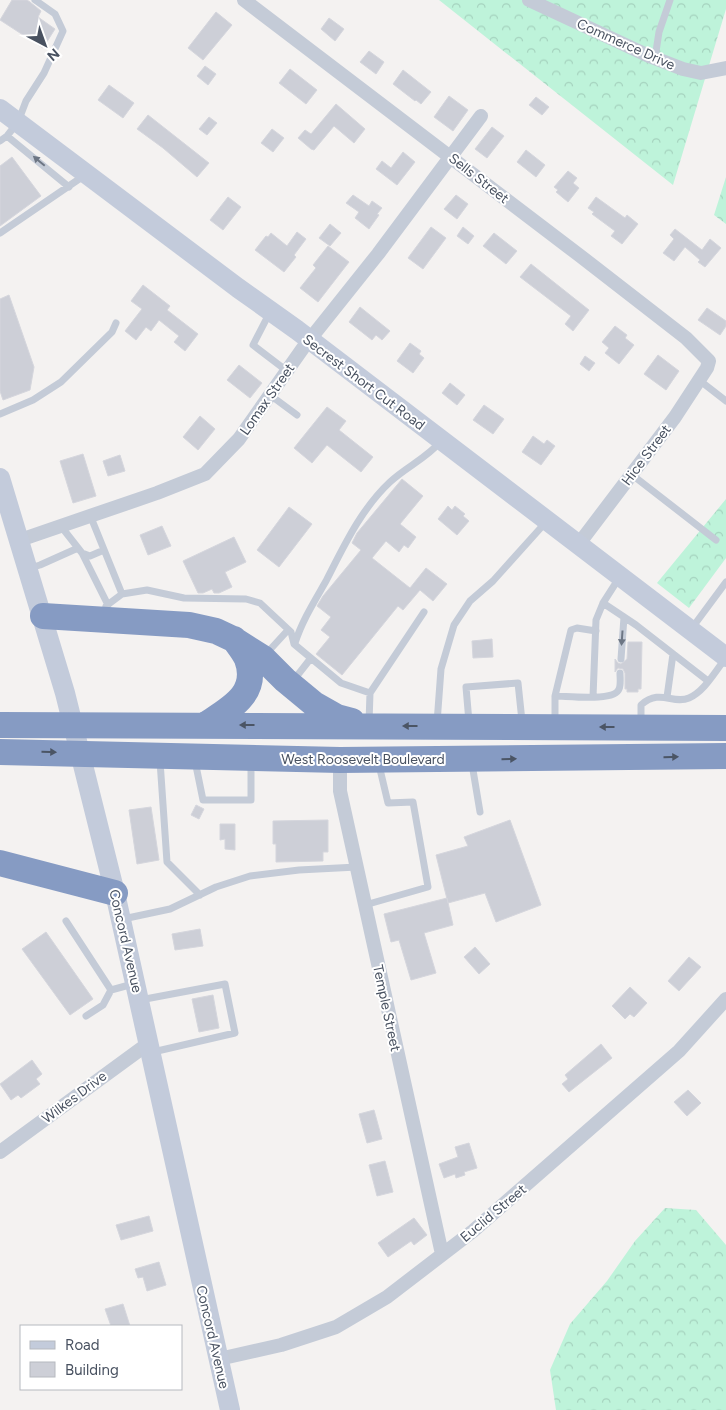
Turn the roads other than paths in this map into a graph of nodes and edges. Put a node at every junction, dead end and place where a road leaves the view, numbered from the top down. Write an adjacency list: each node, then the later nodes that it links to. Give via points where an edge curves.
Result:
1 (35, 0): 9 (lane, via 55,14 63,31)
2 (244, 0): 11 (street, Sells Street)
3 (529, 0): 5 (street, Commerce Drive)
4 (670, 0): 5 (lane, via 659,32)
5 (655, 58): 6 (street, Commerce Drive, via 701,73)
6 (726, 68)
7 (0, 109): 9 (street, Secrest Short Cut Road)
8 (480, 116): 11 (street, Lomax Street)
9 (13, 129): 10 (lane); 12 (street, Secrest Short Cut Road); 13 (lane, one-way to 9, via 18,143)
10 (0, 141)
11 (450, 156): 17 (street, Lomax Street); 18 (street, Sells Street)
12 (87, 174): 13 (lane); 15 (street, Secrest Short Cut Road)
13 (69, 187): 14 (lane)
14 (0, 233)
15 (270, 312): 17 (street, Secrest Short Cut Road); 19 (lane, via 253,345)
16 (116, 323): 23 (lane, via 112,332 61,382 33,400)
17 (309, 340): 19 (street, Lomax Street); 25 (street, Secrest Short Cut Road)
18 (710, 360): 20 (street, Hice Street)
19 (287, 371): 21 (street, Lomax Street)
20 (699, 380): 22 (lane); 26 (street, Hice Street)
21 (270, 395): 24 (lane); 28 (street, Lomax Street, via 239,439 205,474)
22 (726, 401)
23 (0, 414)
24 (296, 415)
25 (442, 441): 29 (street, Secrest Short Cut Road); 48 (lane, via 389,482 368,508 311,605)
26 (631, 474): 32 (lane); 33 (street, Hice Street)
27 (0, 478): 31 (street, Concord Avenue)
28 (90, 515): 30 (street, Lomax Street); 34 (lane)
29 (546, 521): 33 (street, Secrest Short Cut Road); 64 (lane, via 493,581 470,601 454,625 441,669)
30 (60, 525): 31 (street, Lomax Street); 35 (lane)
31 (20, 540): 36 (street, Concord Avenue)
32 (716, 540)
33 (578, 545): 37 (street, Secrest Short Cut Road)
34 (104, 550): 35 (lane, via 90,556); 39 (lane)
35 (80, 551): 36 (lane); 41 (lane)
36 (28, 568): 43 (street, Concord Avenue)
37 (620, 577): 40 (lane); 46 (street, Secrest Short Cut Road)
38 (726, 582): 46 (lane)
39 (122, 594): 41 (lane); 45 (lane, via 147,590 184,598 246,599 260,603)
40 (603, 603): 44 (lane); 47 (lane, via 596,620)
41 (105, 612): 43 (highway); 49 (highway, via 216,631)
42 (424, 612): 57 (lane)
43 (43, 616): 81 (street, Concord Avenue)
44 (624, 617): 50 (lane); 53 (lane, one-way to 53)
45 (288, 630): 48 (lane); 49 (lane)
46 (690, 630): 51 (street, Secrest Short Cut Road)
47 (596, 631): 58 (lane, via 570,630); 59 (lane)
48 (294, 644): 52 (lane)
49 (248, 652): 56 (highway, via 272,683); 62 (highway, via 250,678 246,694)
50 (673, 654): 55 (lane); 60 (lane)
51 (726, 657): 55 (lane)
52 (311, 658): 56 (lane); 57 (lane, via 341,683)
53 (621, 659)
54 (620, 674): 59 (lane, via 620,690 604,698)
55 (708, 681): 60 (lane, via 699,693 687,699)
56 (288, 682): 63 (highway, via 314,704 337,717)
57 (370, 693): 63 (lane)
58 (555, 696): 59 (lane); 67 (lane)
59 (593, 697)
60 (667, 697): 68 (lane, via 648,698 641,705)
61 (0, 725): 62 (highway)
62 (205, 725): 63 (highway, one-way to 62)
63 (367, 726): 64 (highway, one-way to 63)
64 (437, 726): 65 (highway)
65 (469, 726): 66 (highway); 66 (lane, via 466,688 518,683)
66 (523, 727): 67 (highway)
67 (554, 727): 68 (highway, one-way to 67)
68 (641, 728): 69 (highway)
69 (726, 728)
70 (0, 752): 71 (highway, West Roosevelt Boulevard, one-way to 71)
71 (160, 755): 72 (highway, West Roosevelt Boulevard); 82 (lane, via 167,862)
72 (194, 756): 74 (highway, West Roosevelt Boulevard); 74 (lane, via 203,800 251,800)
73 (726, 756): 75 (highway, West Roosevelt Boulevard, one-way to 73)
74 (251, 758): 76 (highway, West Roosevelt Boulevard)
75 (471, 759): 77 (highway, West Roosevelt Boulevard); 78 (lane)
76 (340, 760): 77 (highway, West Roosevelt Boulevard); 80 (street, Temple Street, via 340,791)
77 (378, 760): 83 (lane, via 388,803 413,802 428,886)
78 (480, 812)
79 (0, 863): 81 (highway)
80 (357, 867): 82 (lane, via 250,876); 83 (street, Temple Street)
81 (115, 893): 84 (street, Concord Avenue)
82 (200, 895): 84 (lane, via 170,909)
83 (365, 905): 92 (street, Temple Street)
84 (121, 920): 87 (street, Concord Avenue)
85 (66, 921): 86 (lane)
86 (111, 990): 87 (lane); 89 (lane, via 103,1005)
87 (138, 992): 90 (street, Concord Avenue); 90 (lane, via 225,984 235,1033)
88 (726, 999): 92 (street, Euclid Street, via 679,1052 473,1231)
89 (86, 1016)
90 (150, 1048): 91 (street, Wilkes Drive); 93 (street, Concord Avenue)
91 (0, 1152)
92 (442, 1254): 93 (street, Euclid Street, via 387,1297 336,1327 281,1345)
93 (218, 1360): 94 (street, Concord Avenue)
94 (230, 1410)

